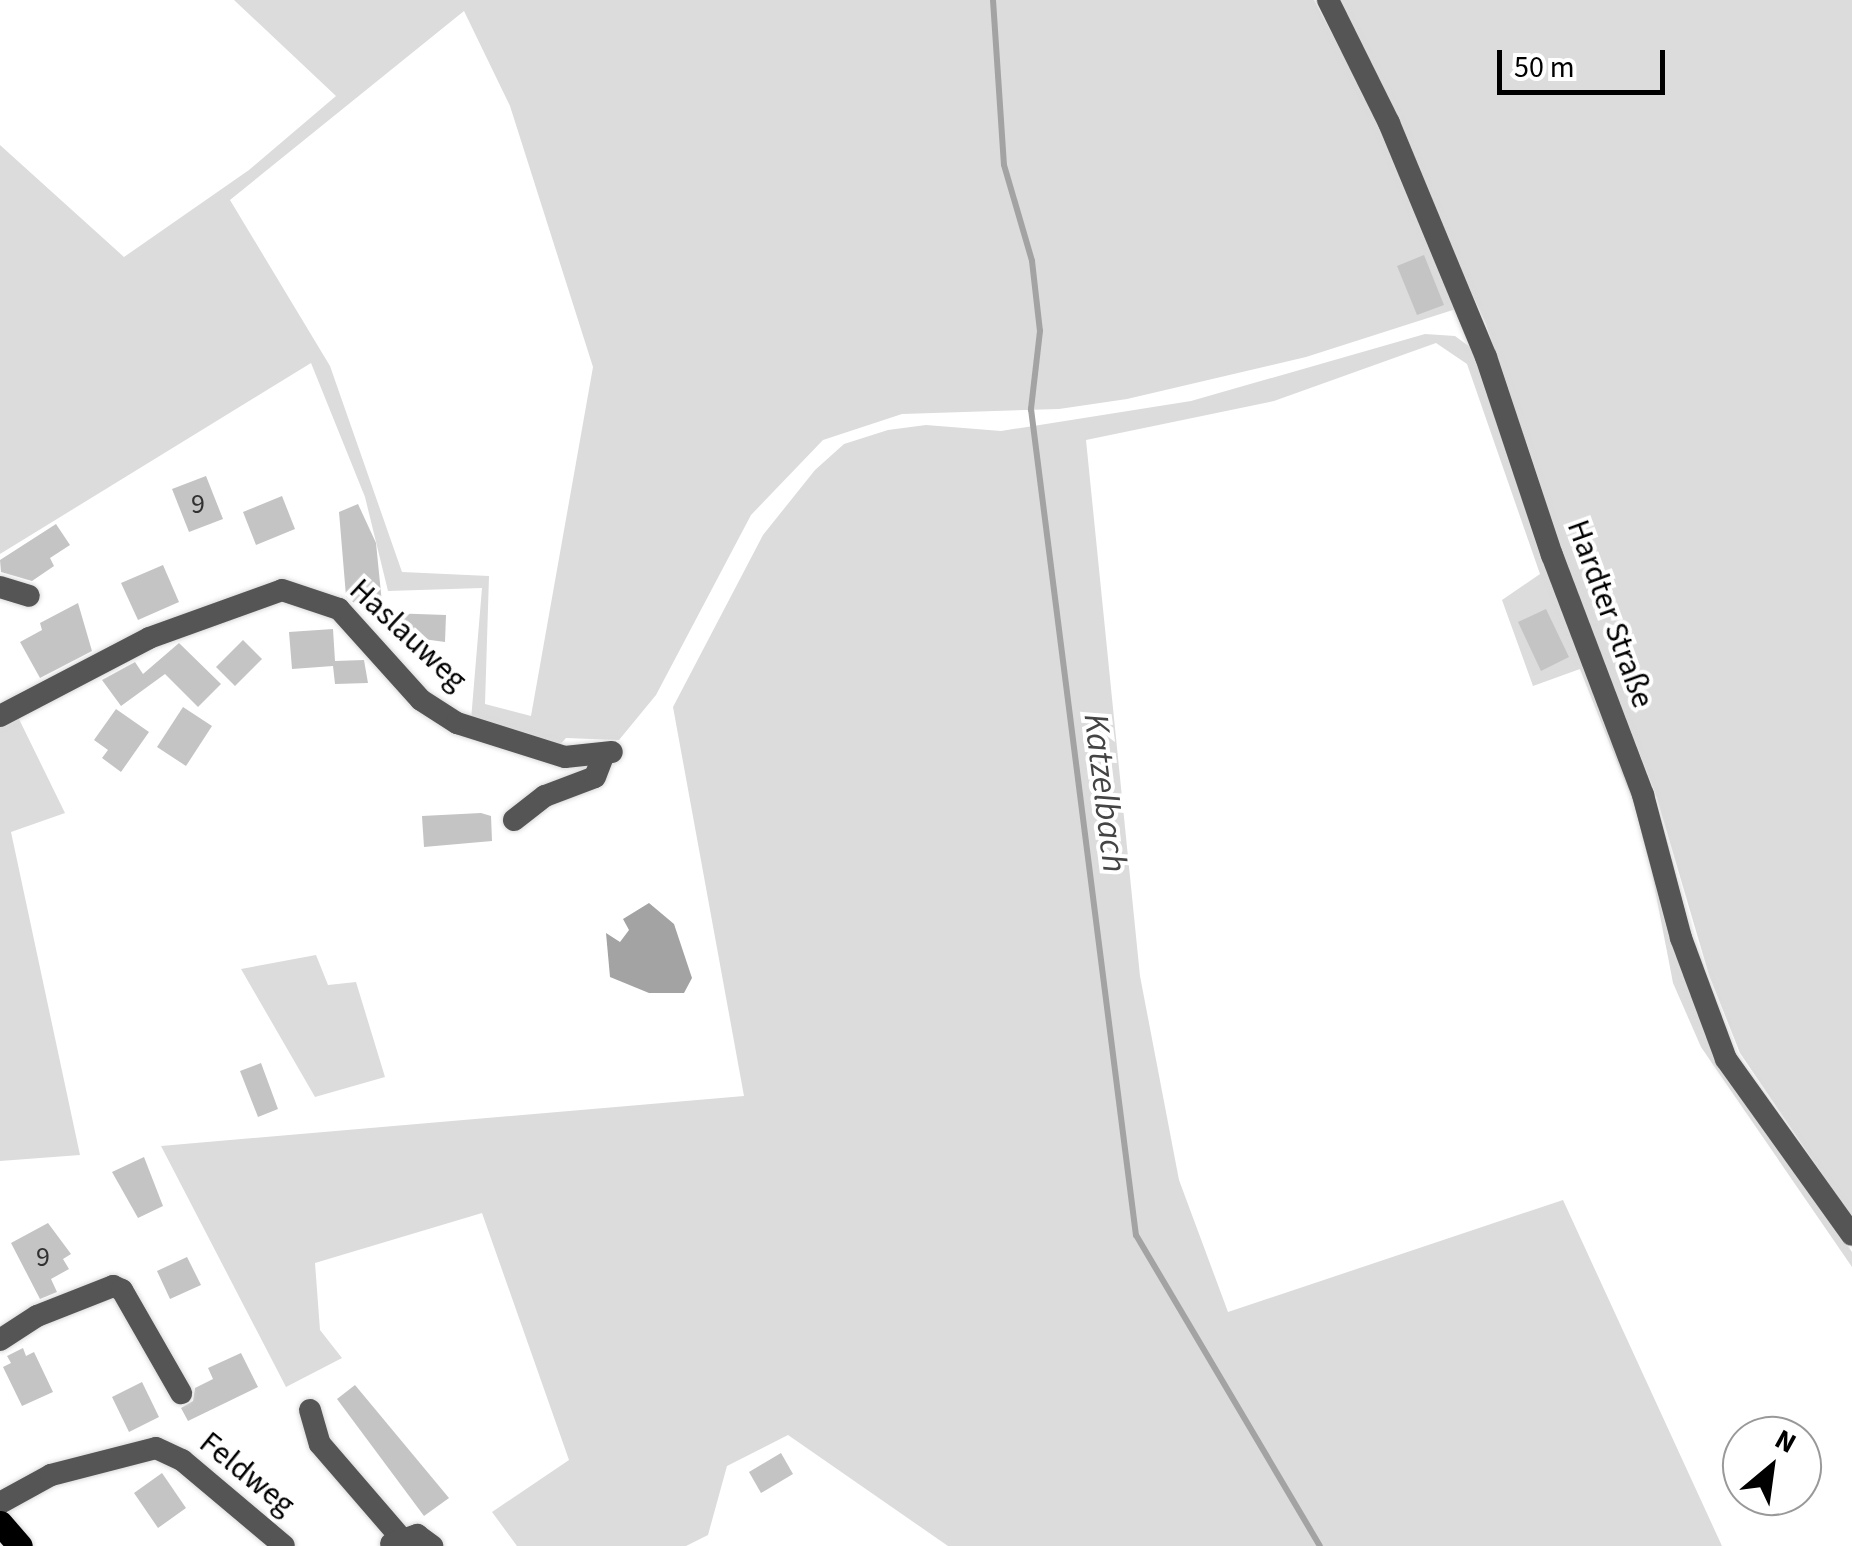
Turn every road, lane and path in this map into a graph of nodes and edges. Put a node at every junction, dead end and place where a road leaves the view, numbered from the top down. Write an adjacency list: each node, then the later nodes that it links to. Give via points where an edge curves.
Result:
1 (1328, 0): 6 (street, Hardter Straße, via 1389,123 1486,357 1643,795 1681,938 1726,1058)
2 (0, 588): 3 (street)
3 (30, 596)
4 (0, 716): 5 (street, Haslauweg, via 150,638 282,590 340,609 421,700 457,723 536,750 608,754 595,777 545,796)
5 (514, 820)
6 (1852, 1235)
7 (0, 1340): 8 (street, via 37,1316 113,1286 130,1302)
8 (181, 1393)
9 (310, 1410): 12 (street, via 320,1444)
10 (0, 1503): 14 (street, Feldweg, via 51,1475 156,1448 193,1469)
11 (0, 1523): 13 (main road)
12 (395, 1542): 15 (street, via 418,1535)
13 (20, 1546)
14 (284, 1546)
15 (432, 1546)

